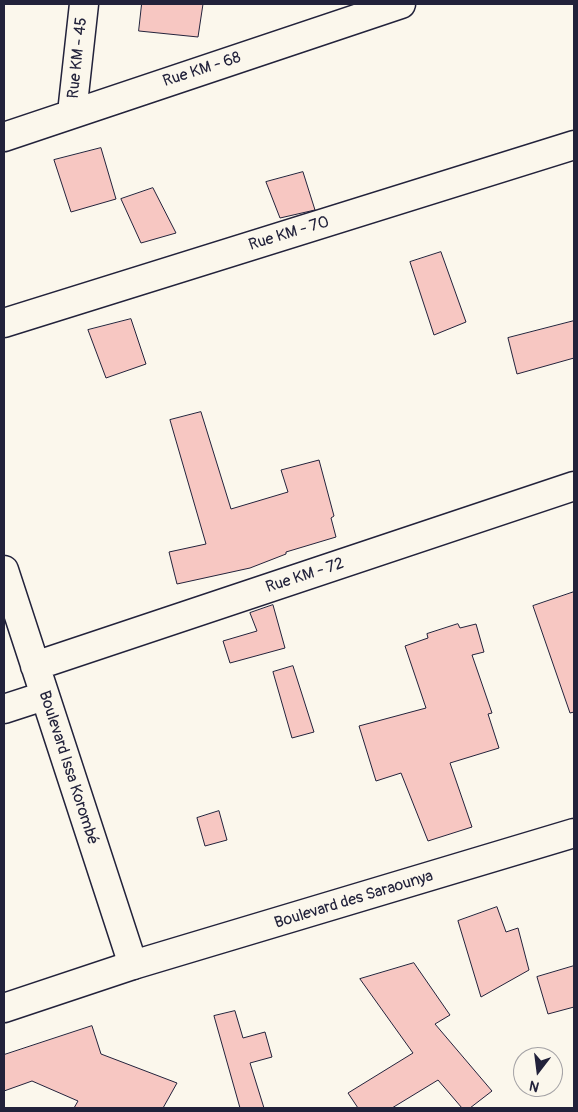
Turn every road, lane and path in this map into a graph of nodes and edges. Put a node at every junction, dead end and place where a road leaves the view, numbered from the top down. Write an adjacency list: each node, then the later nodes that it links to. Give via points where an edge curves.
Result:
1 (84, 4): 3 (street, Rue KM - 45)
2 (401, 4): 3 (street, Rue KM - 68)
3 (72, 113): 4 (street, Rue KM - 68)
4 (4, 137)
5 (574, 145): 6 (street, Rue KM - 70)
6 (4, 323)
7 (574, 486): 9 (street, Rue KM - 72)
8 (4, 570): 9 (street, Boulevard Issa Korombé)
9 (35, 666): 10 (street, Boulevard Issa Korombé)
10 (44, 696): 11 (street); 13 (street, Boulevard Issa Korombé)
11 (4, 709)
12 (574, 833): 13 (street, Boulevard des Saraounya)
13 (133, 965): 14 (street, Boulevard des Saraounya)
14 (4, 1008)

